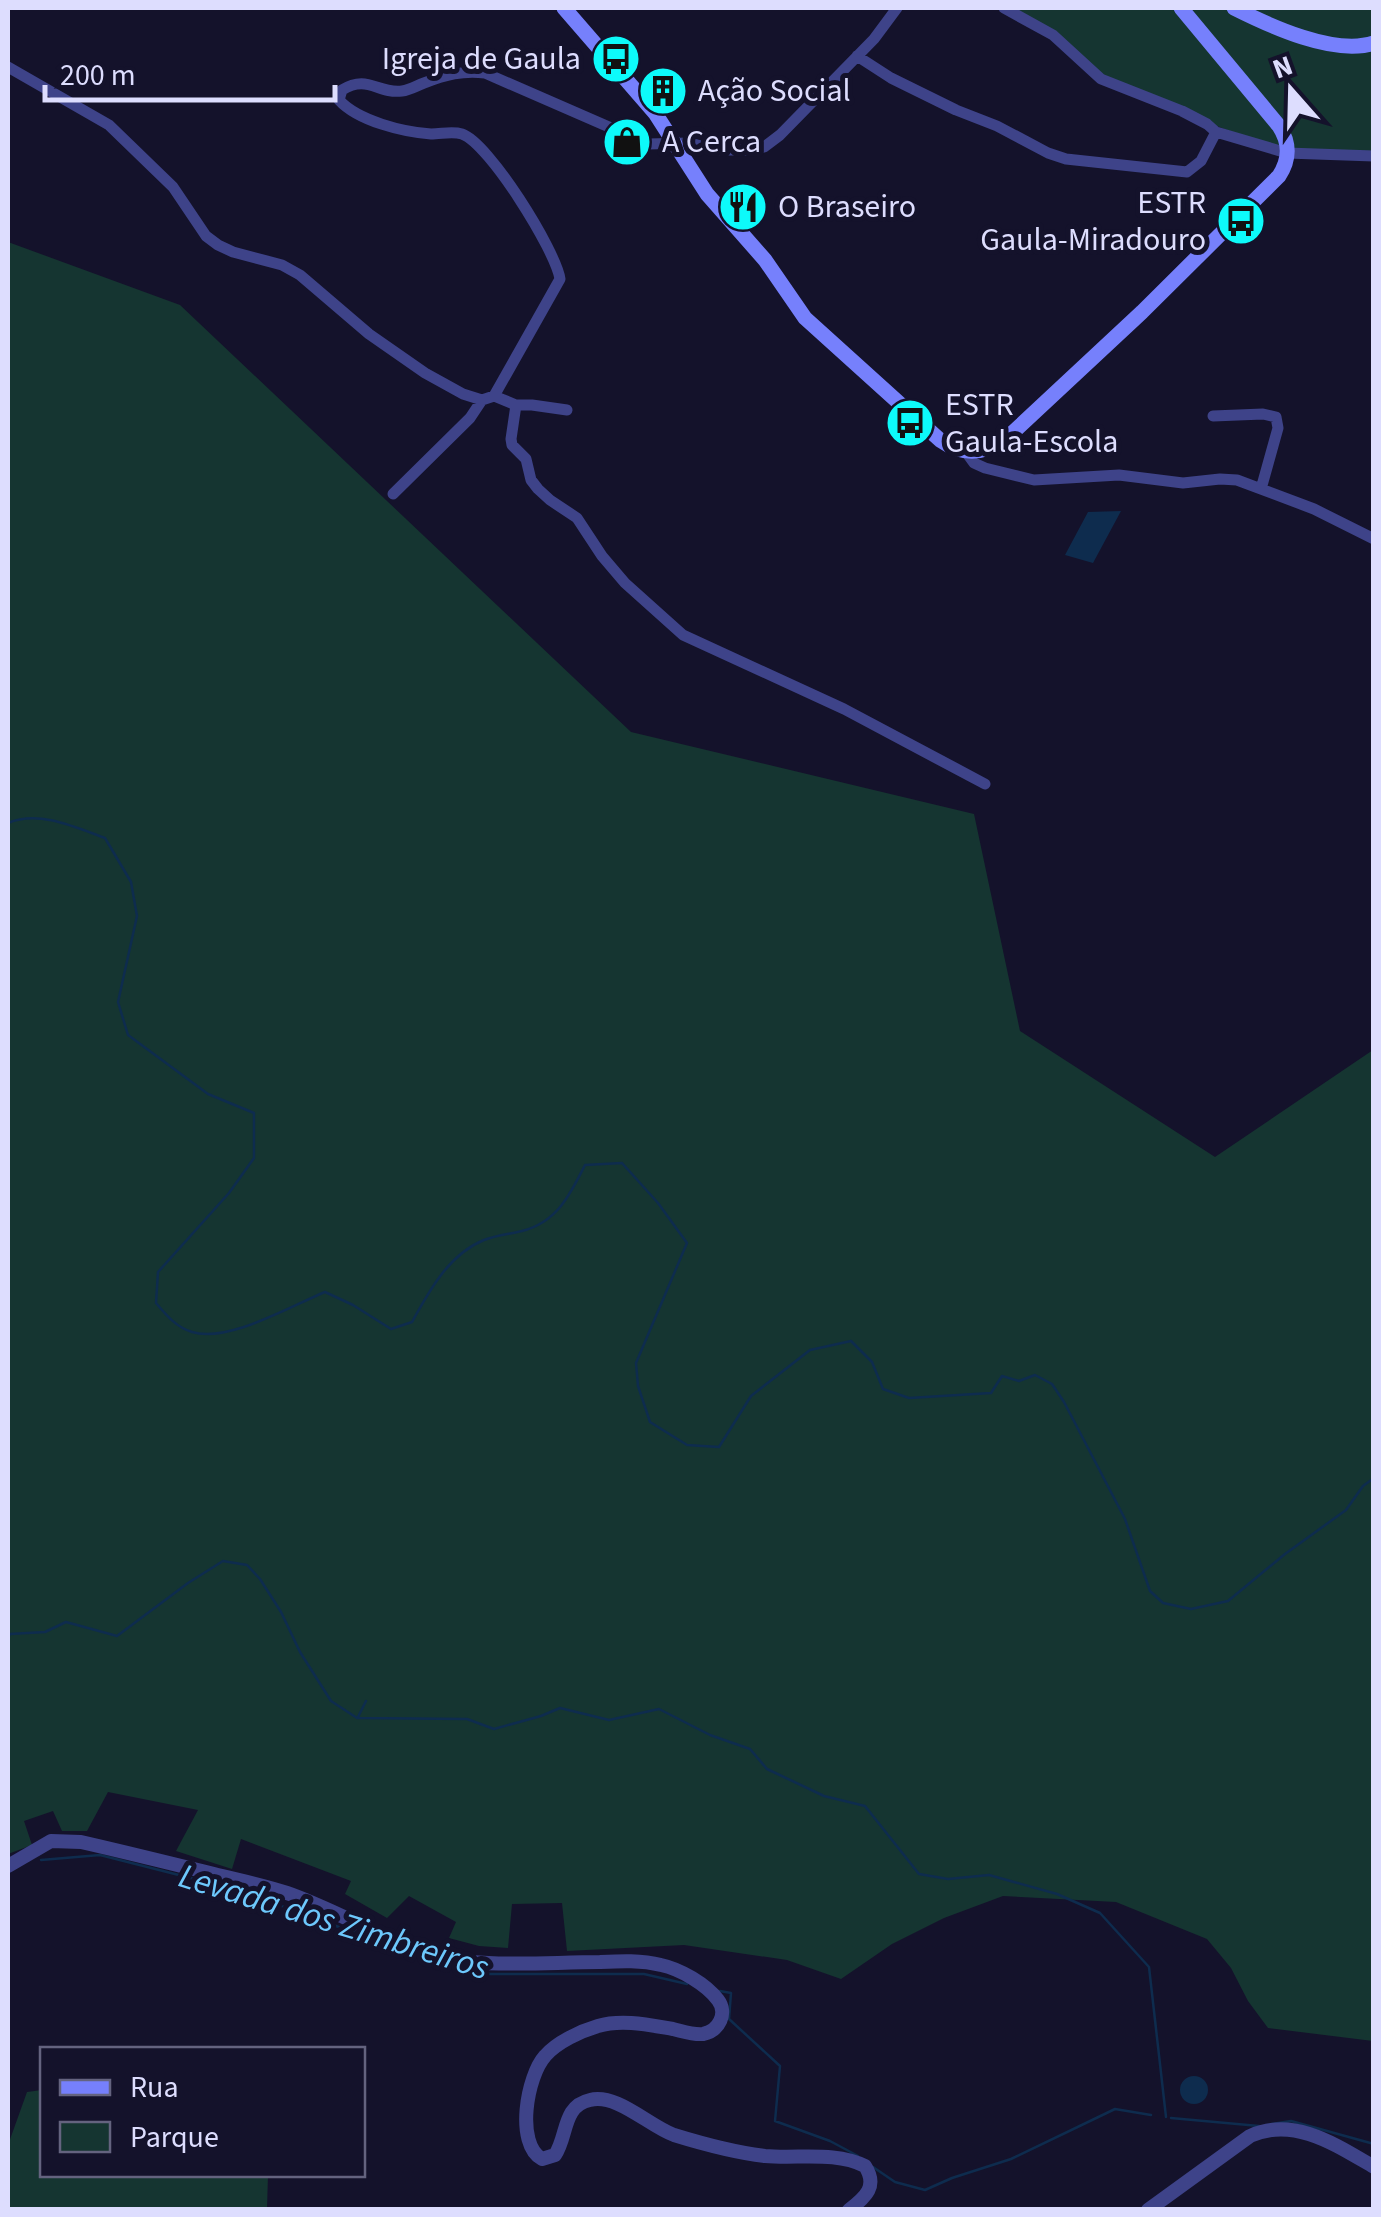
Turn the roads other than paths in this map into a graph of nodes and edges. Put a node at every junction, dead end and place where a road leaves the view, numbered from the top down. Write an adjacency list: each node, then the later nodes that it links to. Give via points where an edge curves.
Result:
1 (564, 8): 10 (main road)
2 (898, 8): 7 (street)
3 (1004, 8): 9 (street, via 1053,35 1100,79)
4 (1181, 8): 11 (main road, via 1279,126)
5 (1234, 8): 6 (main road, via 1322,44)
6 (1374, 43)
7 (857, 56): 9 (street, via 1066,160 1187,172); 10 (street, via 764,147)
8 (8, 67): 13 (street, via 109,125 173,186 218,245 282,265 396,355 463,394)
9 (1216, 132): 11 (street)
10 (677, 144): 13 (street, via 648,144 485,73 464,70 406,90 366,82 342,90 338,100 356,114 401,130 468,136 552,252 560,279); 17 (main road, via 707,194 805,318 940,440)
11 (1287, 153): 12 (street); 17 (main road, via 1278,176 1142,312 996,446)
12 (1374, 156)
13 (488, 398): 14 (street); 19 (street)
14 (516, 405): 15 (street); 21 (street, via 512,446 526,460 531,480 577,518 625,583 683,635)
15 (567, 410)
16 (1213, 416): 18 (street, via 1276,417)
17 (966, 452): 18 (street, via 985,468 1034,480 1220,479)
18 (1261, 489): 20 (street)
19 (393, 494)
20 (1374, 539)
21 (985, 784)
22 (8, 1866): 24 (street, via 51,1841 81,1842 286,1893 452,1959 640,1961 678,1970 721,2003 719,2024 701,2034 611,2023 555,2047 530,2088 526,2136 533,2152 542,2159 555,2155 571,2111 586,2101 608,2100 673,2134 766,2156 851,2159 865,2166 871,2180 870,2191)
23 (1374, 2168): 25 (street, via 1313,2135 1263,2130)
24 (850, 2210)
25 (1148, 2210)

